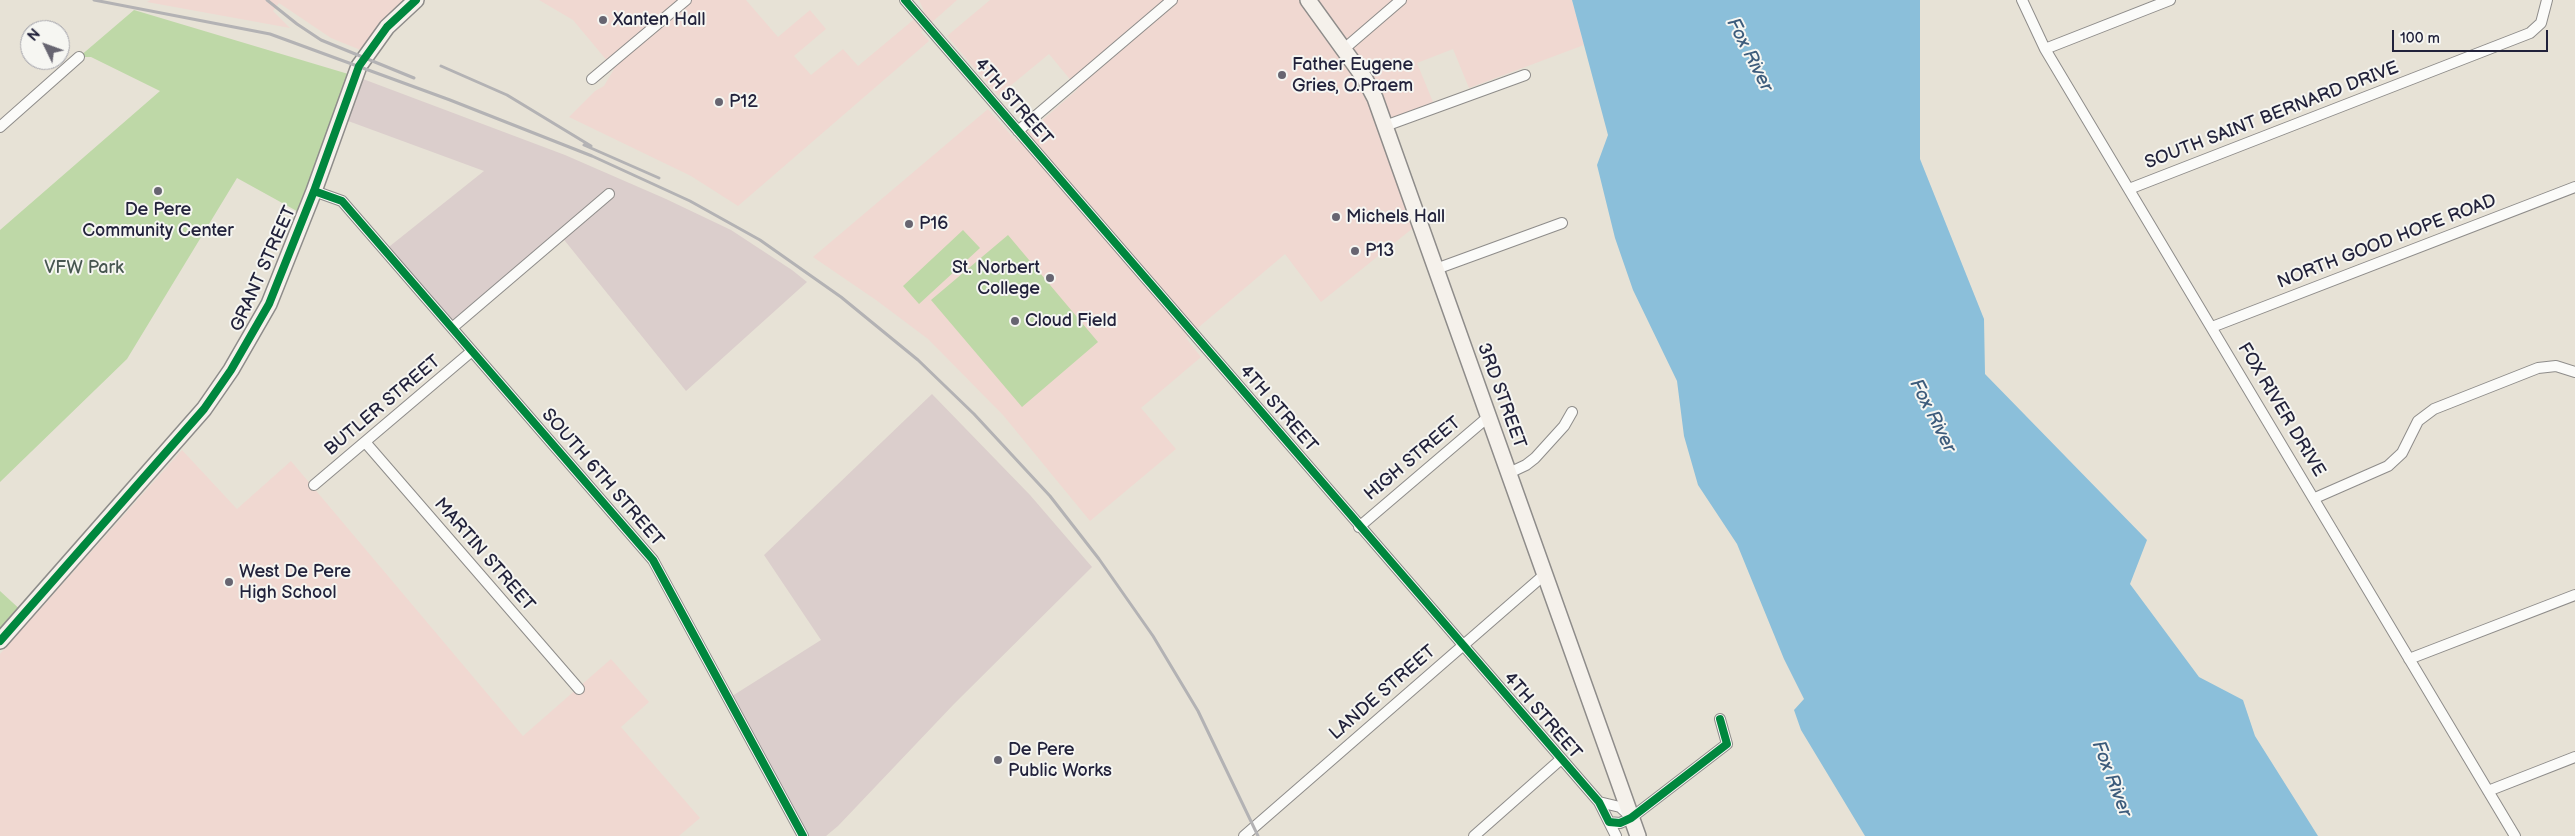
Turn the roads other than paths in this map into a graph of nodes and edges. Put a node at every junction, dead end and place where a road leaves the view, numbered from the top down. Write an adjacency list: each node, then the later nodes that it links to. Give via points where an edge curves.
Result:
1 (416, 0): 20 (main road, GRANT STREET, via 387,27 359,66)
2 (686, 0): 14 (street)
3 (1172, 0): 17 (street)
4 (1308, 0): 10 (main road, 3RD STREET)
5 (1401, 0): 10 (street)
6 (2022, 0): 11 (street, FOX RIVER DRIVE)
7 (2170, 0): 11 (street)
8 (2547, 0): 19 (street, SOUTH SAINT BERNARD DRIVE, via 2541,23 2530,33)
9 (907, 1): 17 (street, 4TH STREET)
10 (1344, 49): 15 (main road, 3RD STREET, via 1365,80)
11 (2046, 49): 19 (street, FOX RIVER DRIVE)
12 (79, 57): 16 (street)
13 (1524, 75): 15 (street)
14 (592, 79)
15 (1385, 126): 23 (main road, 3RD STREET)
16 (0, 127)
17 (1018, 131): 34 (street, 4TH STREET)
18 (2575, 187): 24 (street, NORTH GOOD HOPE ROAD)
19 (2129, 189): 24 (street, FOX RIVER DRIVE)
20 (314, 191): 25 (street, SOUTH 6TH STREET, via 342,201); 37 (main road, GRANT STREET, via 269,304 232,370 204,409)
21 (609, 194): 25 (street)
22 (1562, 223): 23 (street)
23 (1436, 269): 29 (main road, 3RD STREET)
24 (2212, 327): 33 (street, FOX RIVER DRIVE)
25 (452, 328): 26 (street, SOUTH 6TH STREET)
26 (472, 351): 30 (street, BUTLER STREET); 48 (street, SOUTH 6TH STREET, via 653,560)
27 (2575, 372): 33 (street, via 2556,366 2538,368 2434,409 2418,421 2402,453 2388,466)
28 (1572, 412): 31 (street, via 1564,426 1530,462)
29 (1488, 417): 31 (main road, 3RD STREET); 34 (street, HIGH STREET)
30 (365, 442): 32 (street, BUTLER STREET); 40 (street, MARTIN STREET)
31 (1509, 473): 35 (main road, 3RD STREET)
32 (314, 485)
33 (2315, 498): 39 (street, FOX RIVER DRIVE)
34 (1359, 527): 38 (street, 4TH STREET)
35 (1544, 575): 38 (street, LANDE STREET); 46 (main road, 3RD STREET)
36 (2575, 595): 39 (street)
37 (0, 640)
38 (1462, 646): 43 (street, 4TH STREET); 49 (street, LANDE STREET)
39 (2409, 659): 44 (street, FOX RIVER DRIVE)
40 (579, 689)
41 (1720, 719): 46 (street, via 1727,744)
42 (2575, 757): 44 (street)
43 (1560, 760): 45 (street, 4TH STREET); 50 (street)
44 (2488, 791): 53 (street, FOX RIVER DRIVE)
45 (1599, 802): 46 (street, 4TH STREET, via 1620,807); 47 (street, 4TH STREET)
46 (1631, 818): 47 (street, via 1620,823); 52 (main road, 3RD STREET)
47 (1609, 822): 51 (street, 4TH STREET)
48 (803, 836)
49 (1244, 836)
50 (1474, 836)
51 (1616, 836)
52 (1638, 836)
53 (2515, 836)

